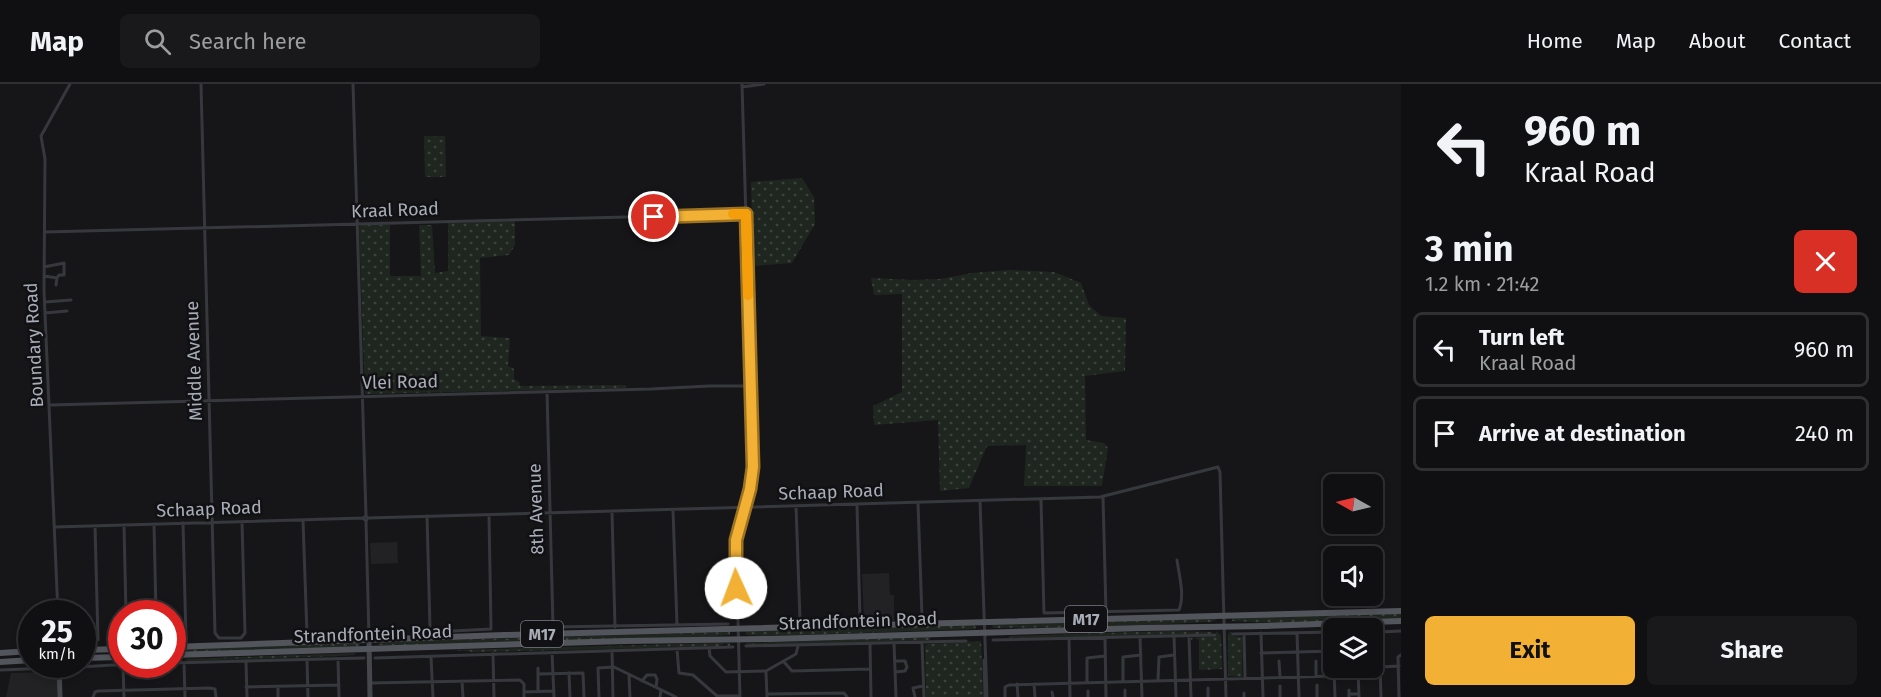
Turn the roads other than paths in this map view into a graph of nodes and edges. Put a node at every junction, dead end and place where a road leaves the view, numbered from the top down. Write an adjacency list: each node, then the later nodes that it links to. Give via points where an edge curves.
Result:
1 (70, 84): 9 (street, Boundary Road, via 41,136 45,159)
2 (201, 84): 8 (street, Middle Avenue)
3 (353, 84): 7 (street)
4 (764, 84): 5 (street)
5 (742, 85): 6 (street)
6 (746, 214): 7 (street, Kraal Road); 20 (street)
7 (357, 224): 8 (street, Kraal Road); 22 (street)
8 (204, 229): 9 (street, Kraal Road); 23 (street, Middle Avenue)
9 (45, 232): 10 (street, Boundary Road)
10 (44, 267): 11 (street, Boundary Road); 12 (street, via 64,263 64,275)
11 (44, 276): 12 (street); 17 (street, Boundary Road)
12 (57, 278): 13 (street)
13 (56, 285)
14 (63, 296): 16 (street)
15 (71, 300): 16 (street)
16 (63, 301): 17 (street)
17 (45, 302): 19 (street, Boundary Road)
18 (67, 311): 19 (street)
19 (45, 313): 24 (street, Boundary Road)
20 (751, 386): 21 (street, Vlei Road); 31 (street, via 753,467)
21 (547, 392): 22 (street, Vlei Road); 34 (street, 8th Avenue)
22 (362, 396): 23 (street, Vlei Road); 37 (street)
23 (209, 400): 24 (street, Vlei Road); 39 (street, Middle Avenue)
24 (50, 405): 45 (street, Boundary Road)
25 (1103, 497): 26 (street, Schaap Road); 52 (street); 53 (street, Schaap Road, via 1219,468)
26 (1041, 500): 27 (street, Schaap Road); 52 (street, via 1044,614)
27 (980, 501): 28 (street, Schaap Road); 59 (street)
28 (918, 503): 29 (street, Schaap Road); 54 (street)
29 (857, 504): 30 (street, Schaap Road); 55 (street)
30 (796, 506): 31 (street, Schaap Road); 56 (street, via 800,620)
31 (744, 508): 32 (street, Schaap Road); 66 (street, via 736,553)
32 (673, 510): 33 (street, Schaap Road); 63 (street)
33 (612, 512): 34 (street, Schaap Road); 64 (street)
34 (550, 513): 35 (street, Schaap Road); 64 (street, 8th Avenue, via 553,626)
35 (489, 515): 36 (street, Schaap Road); 36 (street, via 492,627 432,631)
36 (427, 516): 37 (street, Schaap Road)
37 (365, 518): 38 (street, Schaap Road); 84 (street)
38 (303, 520): 40 (street, Schaap Road); 75 (street)
39 (213, 522): 40 (street, Schaap Road); 40 (street, Middle Avenue, via 219,638 244,636); 41 (street, Schaap Road)
40 (242, 522)
41 (183, 523): 42 (street, Schaap Road); 50 (street)
42 (154, 524): 43 (street, Schaap Road); 49 (street)
43 (124, 525): 44 (street, Schaap Road); 48 (street)
44 (95, 526): 45 (street, Schaap Road); 83 (street)
45 (56, 527): 47 (street, Boundary Road)
46 (1177, 560): 52 (street, via 1180,610)
47 (58, 600)
48 (126, 600)
49 (156, 600)
50 (185, 600)
51 (1401, 611): 53 (main road, Strandfontein Road / M17)
52 (1106, 612)
53 (1224, 615): 59 (main road, Strandfontein Road / M17); 65 (street)
54 (922, 617)
55 (860, 620)
56 (829, 621)
57 (1385, 621): 58 (main road, Strandfontein Road / M17); 62 (street)
58 (1401, 621)
59 (984, 622): 66 (main road, Strandfontein Road / M17); 69 (street)
60 (1323, 623): 65 (main road, Strandfontein Road / M17)
61 (728, 624): 63 (street)
62 (1383, 624)
63 (677, 625): 64 (street)
64 (615, 627)
65 (1224, 627): 69 (main road, Strandfontein Road / M17); 150 (street)
66 (738, 629): 81 (street); 84 (main road, Strandfontein Road / M17)
67 (1383, 630): 68 (street)
68 (1401, 631)
69 (985, 632): 81 (main road, Strandfontein Road / M17); 215 (street)
70 (1323, 632): 72 (street)
71 (1261, 633): 72 (street); 74 (street); 104 (street)
72 (1297, 633): 101 (street)
73 (1233, 634): 74 (street)
74 (1244, 634): 145 (street)
75 (307, 635)
76 (1215, 635): 78 (street)
77 (1174, 636): 78 (street); 79 (street); 111 (street)
78 (1189, 636): 154 (street)
79 (1140, 637): 80 (street); 110 (street)
80 (1105, 638): 82 (street); 109 (street)
81 (739, 639): 95 (main road, Strandfontein Road / M17); 132 (street)
82 (1069, 639): 85 (street); 163 (street)
83 (98, 640)
84 (369, 640): 92 (main road, Strandfontein Road / M17); 95 (main road)
85 (993, 640)
86 (966, 641): 87 (street, Strandfontein Road)
87 (922, 642): 88 (street, Strandfontein Road); 170 (street)
88 (894, 643): 89 (street, Strandfontein Road); 118 (street)
89 (870, 644): 91 (street, Strandfontein Road); 129 (street)
90 (746, 646): 91 (street, Strandfontein Road)
91 (798, 646): 122 (street, via 796,654)
92 (186, 647)
93 (733, 647): 94 (street, Strandfontein Road)
94 (709, 648): 96 (street, Strandfontein Road); 132 (street, via 710,656 724,670)
95 (369, 649): 100 (main road, Strandfontein Road / M17); 162 (main road)
96 (677, 649): 97 (street, Strandfontein Road); 208 (street, via 679,674 693,675)
97 (612, 651): 103 (street, Strandfontein Road); 125 (street)
98 (1323, 651): 101 (street)
99 (18, 652): 102 (main road)
100 (260, 652): 106 (main road, Strandfontein Road / M17); 117 (main road)
101 (1297, 652): 104 (street); 141 (street)
102 (0, 653)
103 (552, 653): 105 (street, Strandfontein Road); 136 (street)
104 (1262, 653): 146 (street)
105 (493, 654): 108 (street, Strandfontein Road); 151 (street)
106 (186, 655)
107 (1401, 655): 124 (street)
108 (432, 656): 113 (street, Strandfontein Road); 159 (street)
109 (1105, 656): 160 (street, via 1087,658); 161 (street)
110 (1141, 656): 157 (street, via 1123,657); 158 (street)
111 (1174, 656): 152 (street, via 1159,657); 153 (street)
112 (364, 658): 114 (street, Strandfontein Road)
113 (375, 658)
114 (338, 659): 115 (street, Strandfontein Road); 166 (street)
115 (307, 660): 117 (street, Strandfontein Road); 169 (street)
116 (18, 661): 121 (main road)
117 (246, 661): 123 (street, Strandfontein Road); 172 (street)
118 (895, 661): 133 (street); 133 (street, via 904,661 907,668)
119 (1279, 661): 140 (street)
120 (1316, 661): 138 (street)
121 (0, 662)
122 (784, 662): 129 (street, via 792,671); 131 (street)
123 (186, 663)
124 (1399, 666): 126 (street); 235 (street)
125 (612, 667): 137 (street); 203 (street, via 598,668); 204 (street)
126 (1383, 667)
127 (538, 668): 135 (street)
128 (18, 669): 130 (street)
129 (870, 669): 211 (street)
130 (0, 670)
131 (766, 671): 132 (street); 185 (street)
132 (739, 672): 209 (street)
133 (895, 672): 212 (street)
134 (569, 673): 136 (street); 201 (street); 202 (street, via 583,674)
135 (538, 674): 136 (street); 178 (street)
136 (553, 674): 179 (street)
137 (629, 675): 156 (street); 205 (street)
138 (1316, 676): 139 (street); 141 (street)
139 (1323, 676)
140 (1280, 677): 141 (street); 146 (street)
141 (1298, 677): 231 (street)
142 (61, 678): 186 (main road)
143 (124, 678): 176 (street)
144 (185, 678): 173 (street)
145 (1245, 678): 146 (street); 150 (street)
146 (1262, 678): 229 (street)
147 (1334, 678): 233 (street)
148 (1358, 678): 184 (street)
149 (1380, 678): 234 (street)
150 (1225, 679): 154 (street); 228 (street)
151 (494, 680): 155 (street); 181 (street, via 523,681); 198 (street)
152 (1158, 680): 153 (street); 158 (street)
153 (1175, 680): 154 (street); 225 (street)
154 (1190, 680): 226 (street)
155 (462, 681): 159 (street); 197 (street)
156 (642, 681): 175 (street); 175 (street, via 647,675 655,675)
157 (1123, 681): 158 (street); 161 (street)
158 (1142, 681): 224 (street)
159 (432, 682): 162 (street); 196 (street)
160 (1087, 682): 161 (street); 163 (street)
161 (1106, 682): 222 (street)
162 (370, 683): 195 (main road)
163 (1070, 683): 165 (street); 220 (street)
164 (1017, 684): 165 (street); 216 (street, via 1006,686); 217 (street)
165 (1034, 684): 218 (street)
166 (339, 685): 169 (street); 194 (street)
167 (1317, 685): 232 (street)
168 (278, 686): 169 (street); 172 (street); 192 (street)
169 (308, 686): 193 (street)
170 (923, 686): 213 (street, via 913,688); 214 (street)
171 (1280, 686): 230 (street)
172 (246, 687): 191 (street)
173 (185, 688): 176 (street); 189 (street); 190 (street, via 213,688)
174 (1208, 688): 227 (street)
175 (658, 689): 206 (street); 207 (street)
176 (124, 690): 187 (street, via 97,691); 188 (street)
177 (1125, 690): 223 (street)
178 (538, 691): 179 (street); 181 (street)
179 (554, 691): 200 (street)
180 (1088, 691): 221 (street)
181 (524, 692): 199 (street)
182 (1052, 692): 219 (street)
183 (1349, 694): 184 (street)
184 (1359, 695)
185 (767, 696): 210 (street, via 844,693)
186 (61, 697)
187 (93, 697)
188 (124, 697)
189 (185, 697)
190 (216, 697)
191 (247, 697)
192 (278, 697)
193 (308, 697)
194 (339, 697)
195 (370, 697)
196 (433, 697)
197 (463, 697)
198 (494, 697)
199 (524, 697)
200 (554, 697)
201 (570, 697)
202 (584, 697)
203 (598, 697)
204 (613, 697)
205 (630, 697)
206 (660, 697)
207 (676, 697)
208 (717, 697): 209 (street)
209 (740, 697)
210 (847, 697)
211 (871, 697)
212 (896, 697)
213 (915, 697)
214 (924, 697)
215 (986, 697)
216 (1005, 697)
217 (1018, 697)
218 (1035, 697)
219 (1053, 697)
220 (1070, 697)
221 (1088, 697)
222 (1106, 697)
223 (1125, 697)
224 (1142, 697)
225 (1176, 697)
226 (1191, 697)
227 (1208, 697)
228 (1226, 697)
229 (1263, 697)
230 (1281, 697)
231 (1299, 697)
232 (1317, 697)
233 (1335, 697)
234 (1381, 697)
235 (1399, 697)

